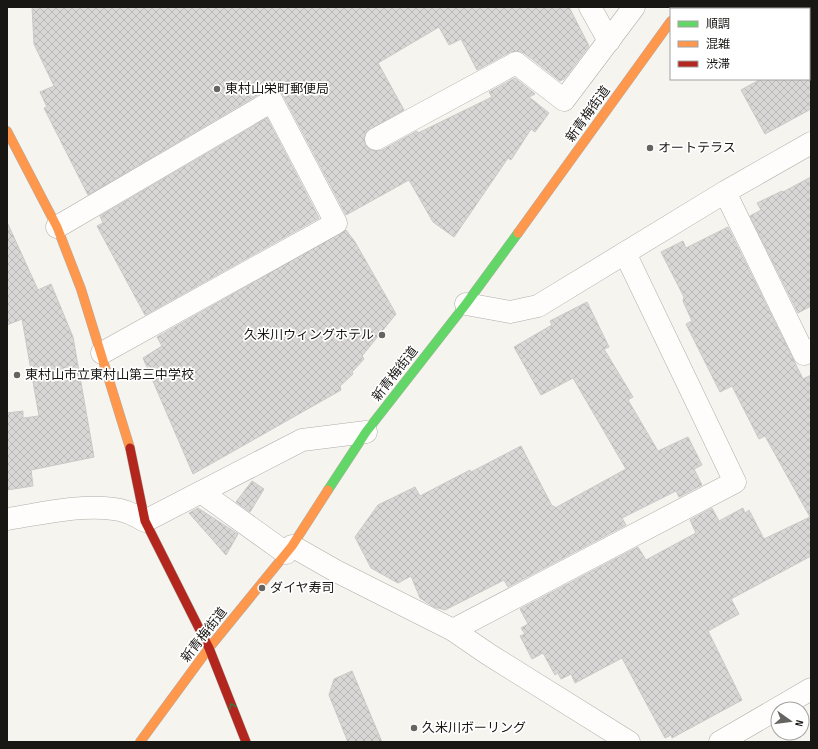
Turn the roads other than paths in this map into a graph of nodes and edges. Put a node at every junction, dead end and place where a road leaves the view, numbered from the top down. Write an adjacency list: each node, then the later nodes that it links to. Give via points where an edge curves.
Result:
1 (590, 7): 4 (street)
2 (634, 7): 4 (street)
3 (670, 22): 11 (main road, 新青梅街道)
4 (609, 41): 6 (street, via 564,100 516,63)
5 (7, 131): 9 (main road)
6 (376, 138)
7 (811, 143): 8 (street)
8 (725, 192): 10 (street); 12 (street, via 804,354)
9 (57, 227): 13 (main road); 13 (street, via 272,101 336,223)
10 (625, 253): 11 (street, via 538,306 510,312); 19 (street, via 735,482)
11 (466, 304): 14 (main road, 新青梅街道)
12 (811, 350)
13 (102, 353): 17 (main road, via 134,462)
14 (366, 432): 15 (street, via 302,440); 18 (main road, 新青梅街道)
15 (201, 492): 17 (street); 18 (street)
16 (7, 519): 17 (street, via 80,508 107,508 130,513)
17 (145, 521): 20 (main road)
18 (289, 549): 19 (street); 20 (main road, 新青梅街道)
19 (453, 630): 24 (street)
20 (209, 648): 22 (main road, 新青梅街道); 23 (main road, one-way to 20)
21 (811, 689): 25 (street)
22 (140, 742)
23 (246, 742)
24 (629, 742)
25 (720, 742)

